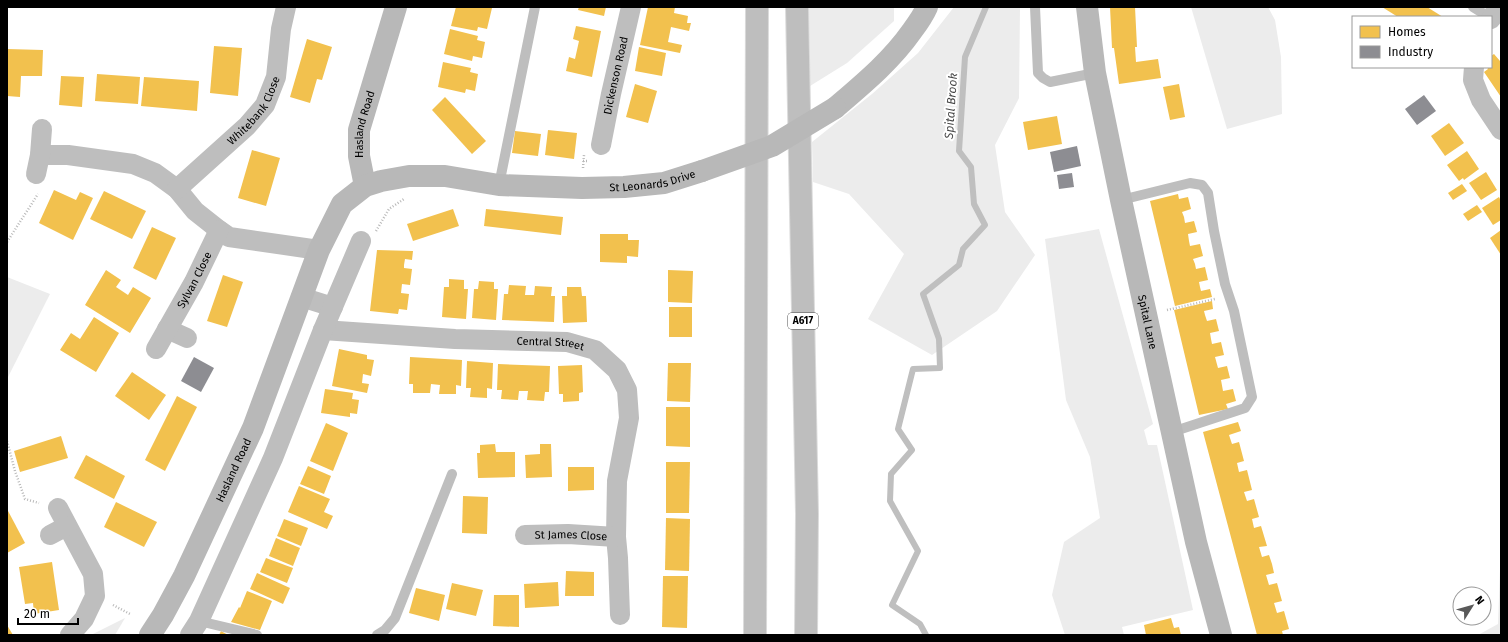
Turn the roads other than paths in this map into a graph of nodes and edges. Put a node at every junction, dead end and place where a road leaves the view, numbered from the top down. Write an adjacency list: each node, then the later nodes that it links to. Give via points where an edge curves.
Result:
1 (286, 7): 23 (street, Whitebank Close, via 276,77 265,105 247,126)
2 (396, 7): 22 (main road, Hasland Road, via 359,130 359,156)
3 (535, 7): 21 (lane)
4 (631, 7): 18 (street, Dickenson Road)
5 (757, 7): 45 (highway)
6 (798, 7): 46 (highway, A617)
7 (927, 7): 21 (main road, St Leonards Drive, bridge, via 899,50 868,81 836,108 772,146 664,183 582,188)
8 (1036, 7): 15 (lane, via 1038,73 1050,82)
9 (1087, 7): 15 (main road, Spital Lane)
10 (1473, 7): 12 (lane)
11 (1498, 7): 13 (street)
12 (1488, 16)
13 (1492, 16)
14 (1474, 68): 17 (street, via 1473,80 1481,100)
15 (1095, 73): 24 (main road, Spital Lane)
16 (42, 129): 19 (street)
17 (1501, 130)
18 (601, 145)
19 (40, 155): 20 (street); 23 (street, via 68,155 133,164 155,173)
20 (36, 174)
21 (499, 185): 22 (main road, St Leonards Drive, via 445,176 409,176)
22 (365, 186): 27 (main road, Hasland Road, via 342,204)
23 (177, 189): 25 (street, via 195,211)
24 (1121, 200): 34 (main road, Spital Lane); 34 (lane, via 1190,183 1202,184 1208,193 1214,231 1234,311 1252,397 1245,408)
25 (219, 230): 27 (street, via 229,236); 30 (street, Sylvan Close, via 194,282)
26 (361, 241): 29 (street)
27 (319, 250): 28 (main road, Hasland Road)
28 (301, 298): 29 (street); 42 (main road, Hasland Road, via 252,428 184,576)
29 (333, 307): 31 (street)
30 (167, 329): 32 (street); 33 (street, Sylvan Close)
31 (323, 330): 38 (street, Central Street, via 455,339 567,342 595,350 617,370 627,390 629,418 617,481); 40 (street, via 274,458)
32 (188, 338)
33 (156, 349)
34 (1172, 432): 47 (main road, Spital Lane, via 1196,542)
35 (452, 474): 44 (lane, via 395,618)
36 (58, 508): 41 (street, via 58,530 93,574 95,596 84,620)
37 (525, 535): 38 (street, St James Close)
38 (616, 537): 39 (street, Central Street)
39 (620, 615)
40 (194, 628): 43 (lane)
41 (70, 635)
42 (150, 635)
43 (257, 635)
44 (378, 635)
45 (755, 635)
46 (806, 635)
47 (1221, 635)

